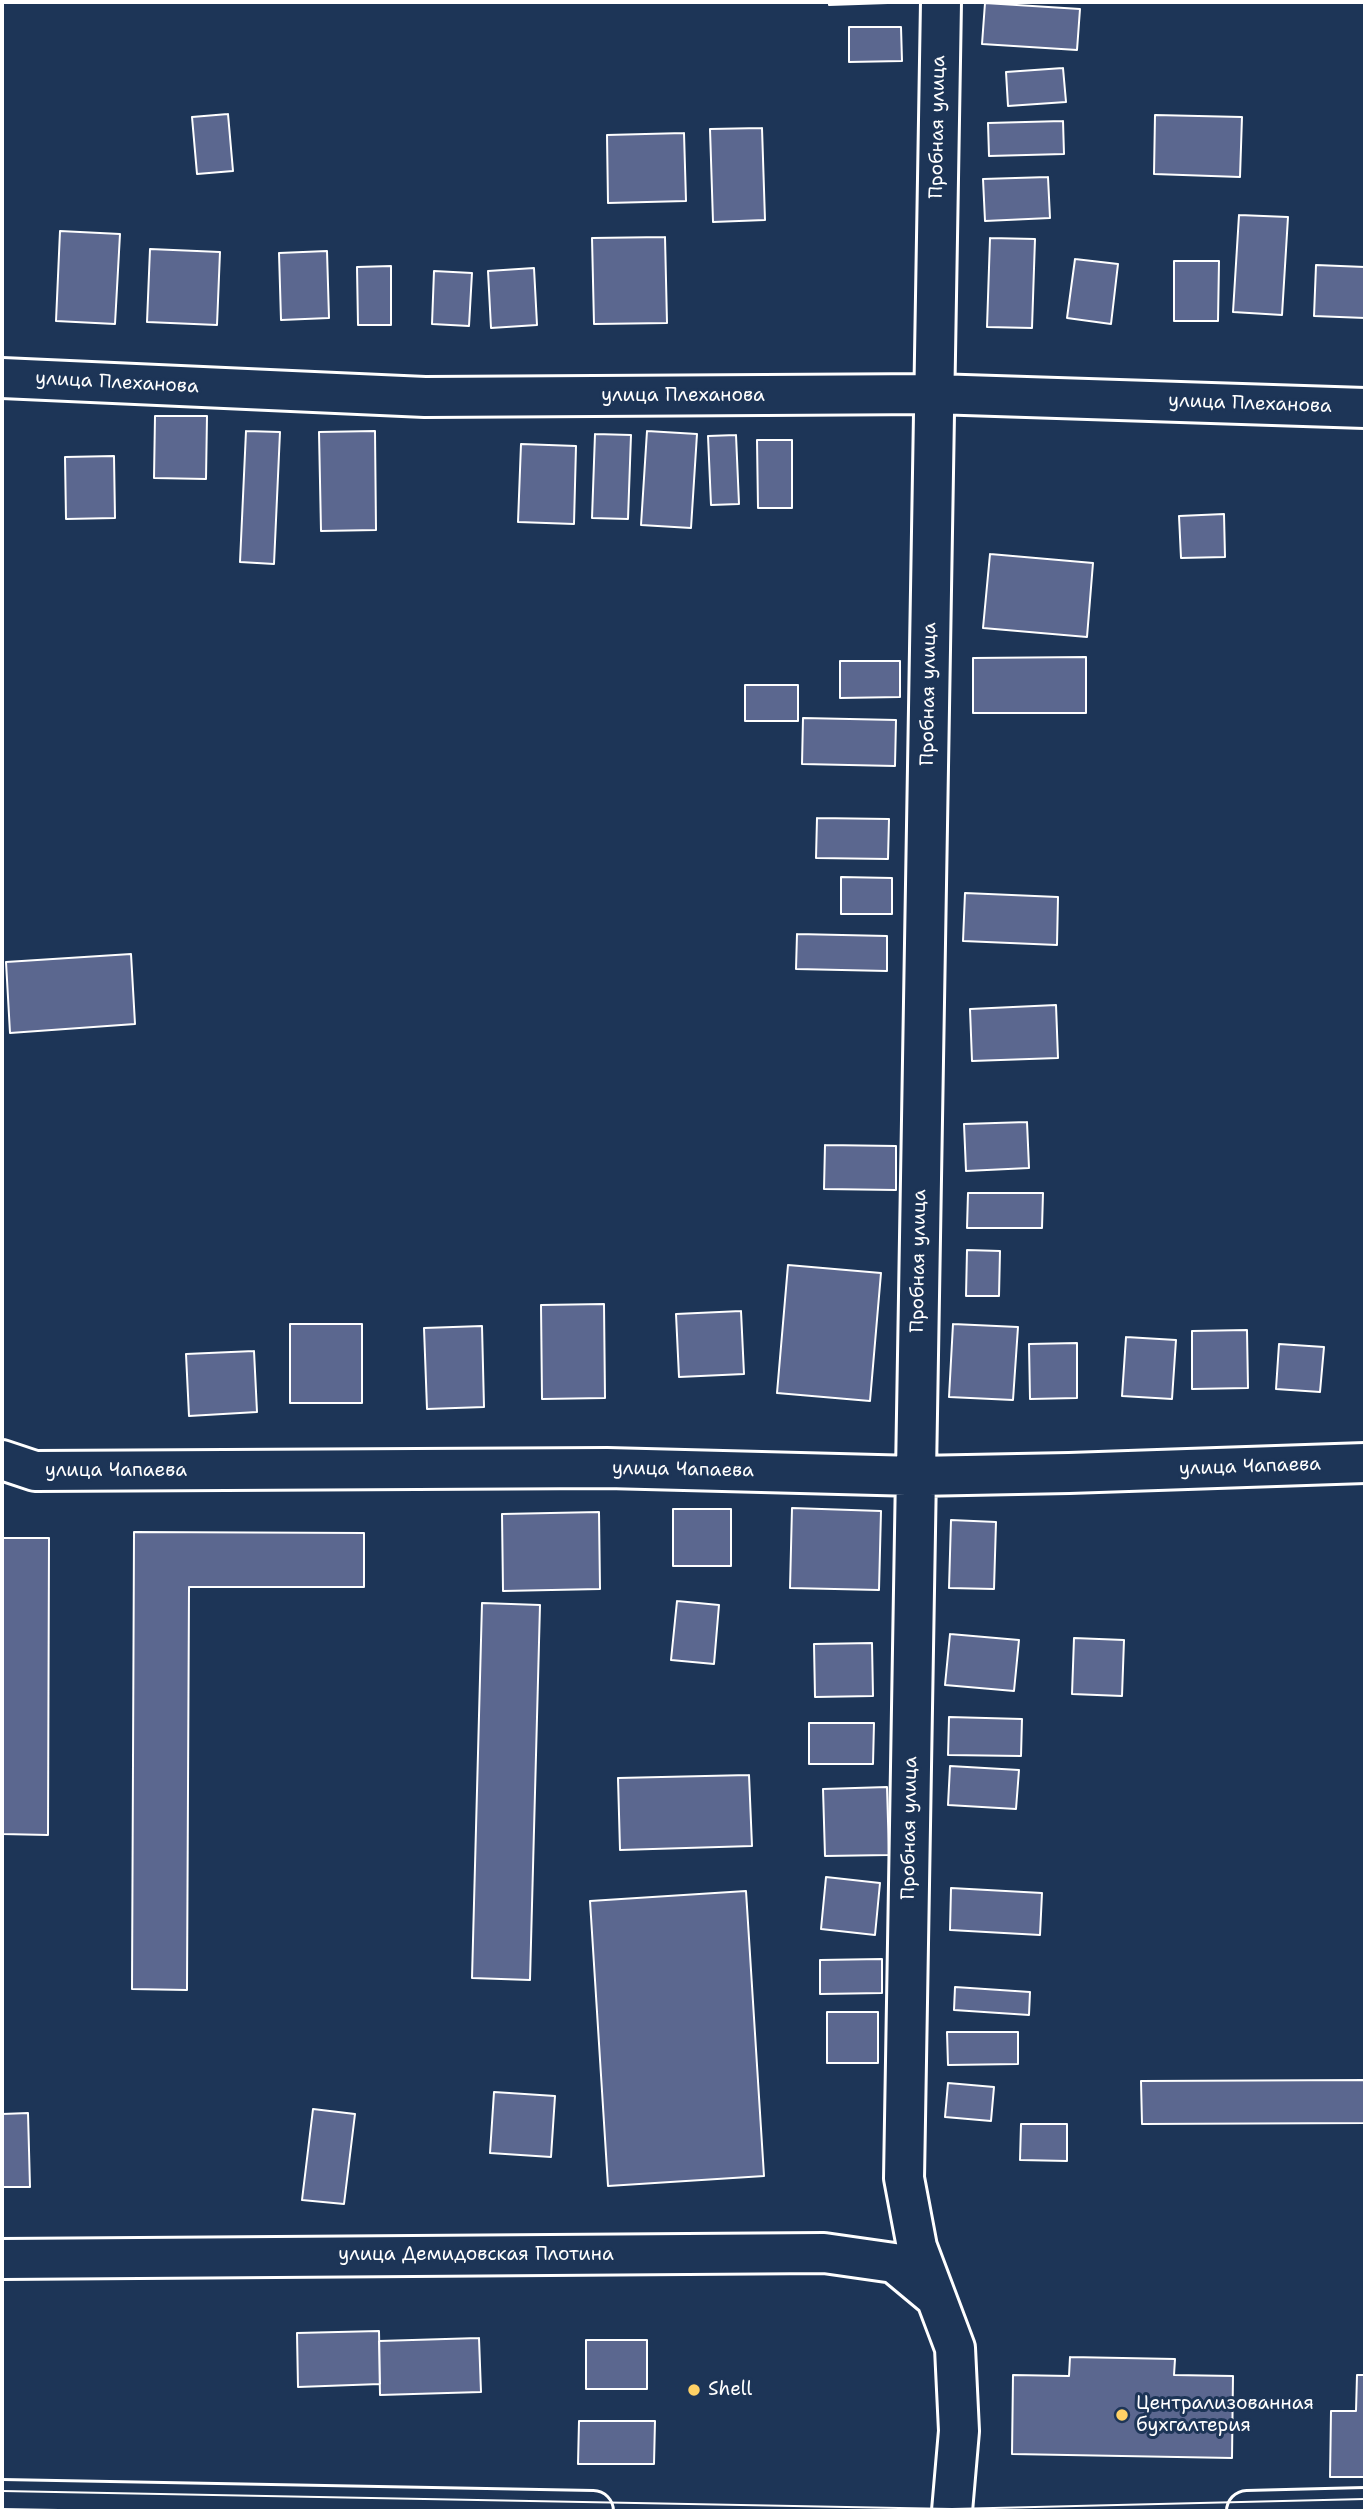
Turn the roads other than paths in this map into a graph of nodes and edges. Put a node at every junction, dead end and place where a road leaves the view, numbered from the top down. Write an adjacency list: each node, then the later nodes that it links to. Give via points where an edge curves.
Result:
1 (941, 2): 3 (street, Пробная улица)
2 (2, 378): 3 (street, улица Плеханова, via 425,397)
3 (934, 394): 4 (street, улица Плеханова); 7 (street, Пробная улица)
4 (1365, 408)
5 (2, 1460): 7 (street, улица Чапаева, via 34,1471 607,1468)
6 (1365, 1463): 7 (street, улица Чапаева)
7 (916, 1476): 9 (street, Пробная улица, via 904,2178 918,2247)
8 (2, 2259): 9 (street, улица Демидовская Плотина, via 824,2253 894,2263)
9 (937, 2299): 13 (street, Пробная улица, via 955,2348 959,2431)
10 (2, 2500): 12 (street)
11 (1365, 2508): 14 (street)
12 (593, 2511)
13 (952, 2511)
14 (1247, 2511)

